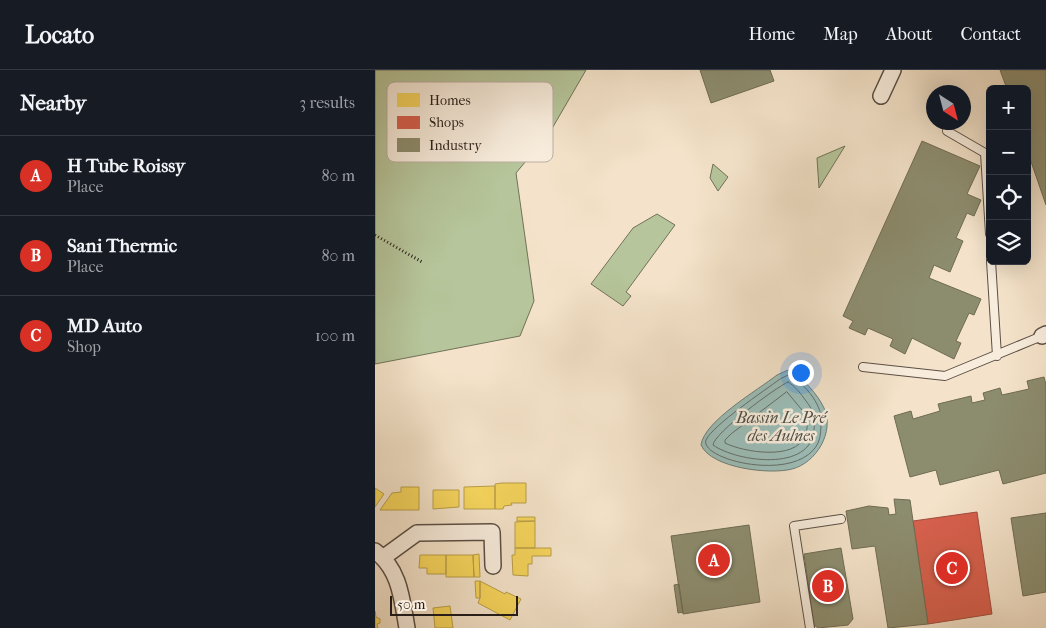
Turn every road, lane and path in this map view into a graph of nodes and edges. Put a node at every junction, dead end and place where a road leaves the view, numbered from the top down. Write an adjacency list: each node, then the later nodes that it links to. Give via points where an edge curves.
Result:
1 (893, 70): 2 (street)
2 (881, 96)
3 (947, 131): 4 (lane, via 985,153)
4 (989, 220)
5 (375, 235): 6 (path)
6 (422, 262)
7 (991, 265): 9 (lane)
8 (1044, 335): 9 (lane)
9 (997, 356): 10 (lane, via 945,376)
10 (863, 367)
11 (841, 518): 15 (lane, via 794,526)
12 (379, 554): 13 (street, via 417,533 492,532); 14 (street, via 399,587)
13 (493, 566)
14 (407, 628)
15 (810, 628)

